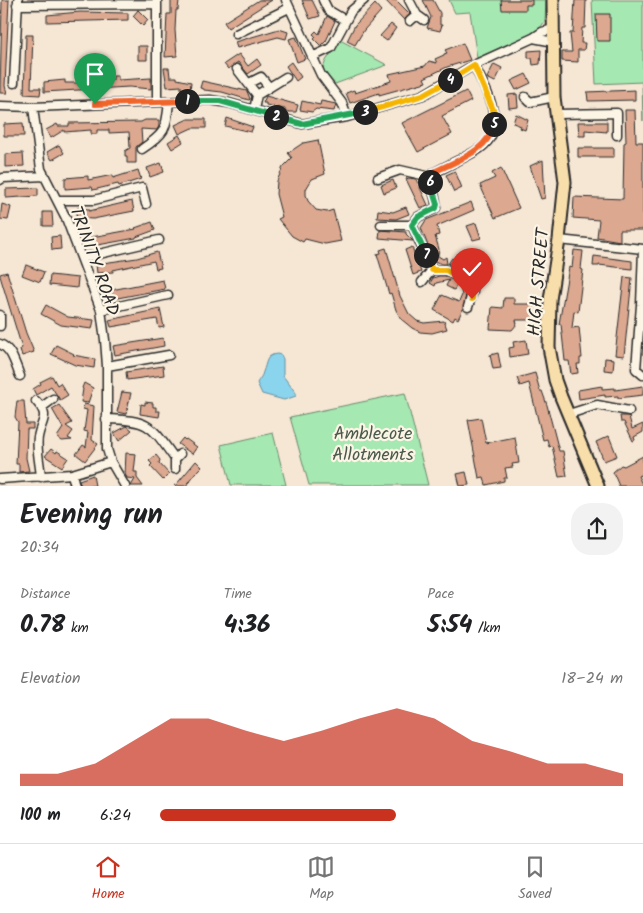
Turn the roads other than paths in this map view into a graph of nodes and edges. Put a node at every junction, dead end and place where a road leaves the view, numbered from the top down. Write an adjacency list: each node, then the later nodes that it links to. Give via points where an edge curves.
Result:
1 (286, 0): 9 (street)
2 (323, 0): 10 (street, via 328,10)
3 (364, 0): 10 (street)
4 (409, 0): 11 (street, via 420,18)
5 (86, 2): 6 (street); 7 (street)
6 (157, 2): 25 (street)
7 (18, 3): 20 (street)
8 (553, 6): 12 (highway, HIGH STREET)
9 (289, 8): 13 (street); 16 (street)
10 (345, 20): 16 (street, via 331,48)
11 (410, 21)
12 (552, 29): 14 (street); 15 (highway, HIGH STREET)
13 (236, 34)
14 (533, 38): 15 (street); 17 (street)
15 (552, 42): 24 (highway, HIGH STREET)
16 (312, 57): 32 (street, via 342,103)
17 (474, 65): 32 (street, via 423,95); 36 (street, via 494,112 491,134 477,151 434,172)
18 (237, 68): 21 (street)
19 (286, 77): 22 (street)
20 (14, 83)
21 (249, 83): 22 (street, via 261,76); 23 (street)
22 (269, 86): 23 (street)
23 (257, 95): 30 (street)
24 (554, 97): 27 (street); 31 (highway, HIGH STREET)
25 (157, 102): 26 (street); 29 (street)
26 (169, 102): 30 (street, via 210,100); 34 (street, via 165,128 160,137)
27 (528, 103)
28 (0, 106): 29 (street)
29 (34, 107): 35 (street, TRINITY ROAD, via 41,169)
30 (254, 110): 32 (street, via 302,124)
31 (556, 114): 33 (street, via 617,113); 44 (highway, HIGH STREET, via 565,182)
32 (347, 117)
33 (617, 135)
34 (142, 149)
35 (45, 176): 38 (street); 39 (street, TRINITY ROAD)
36 (432, 177): 37 (street, via 400,170); 42 (street, via 430,186 436,208 418,217)
37 (378, 178)
38 (0, 180)
39 (57, 200): 40 (street, via 94,200 142,188); 46 (street, TRINITY ROAD)
40 (146, 204)
41 (381, 225): 42 (street)
42 (412, 225): 48 (street)
43 (159, 240): 46 (street)
44 (559, 240): 45 (street); 63 (highway, HIGH STREET, via 550,300 549,347 555,380)
45 (643, 248): 59 (street, via 636,370)
46 (82, 258): 53 (street, TRINITY ROAD)
47 (481, 265): 50 (street)
48 (432, 270): 49 (street); 50 (street, via 446,270)
49 (422, 282)
50 (470, 284): 52 (street, via 473,290)
51 (168, 295): 53 (street)
52 (468, 307)
53 (101, 310): 58 (street, TRINITY ROAD)
54 (0, 315): 55 (street)
55 (0, 326)
56 (0, 344): 60 (street, via 7,346)
57 (169, 355): 58 (street)
58 (107, 366): 64 (street, TRINITY ROAD)
59 (643, 375)
60 (20, 376)
61 (53, 399): 68 (street, via 39,404 44,419 38,438)
62 (628, 411): 63 (street, via 597,405)
63 (569, 414): 72 (highway, HIGH STREET)
64 (106, 419): 65 (street, TRINITY ROAD, via 107,450); 66 (street, via 144,423 178,457)
65 (111, 462): 67 (street); 71 (street, TRINITY ROAD)
66 (175, 469)
67 (72, 474): 68 (street); 70 (street)
68 (41, 477): 69 (street)
69 (0, 479)
70 (75, 486)
71 (125, 486)
72 (598, 486)

